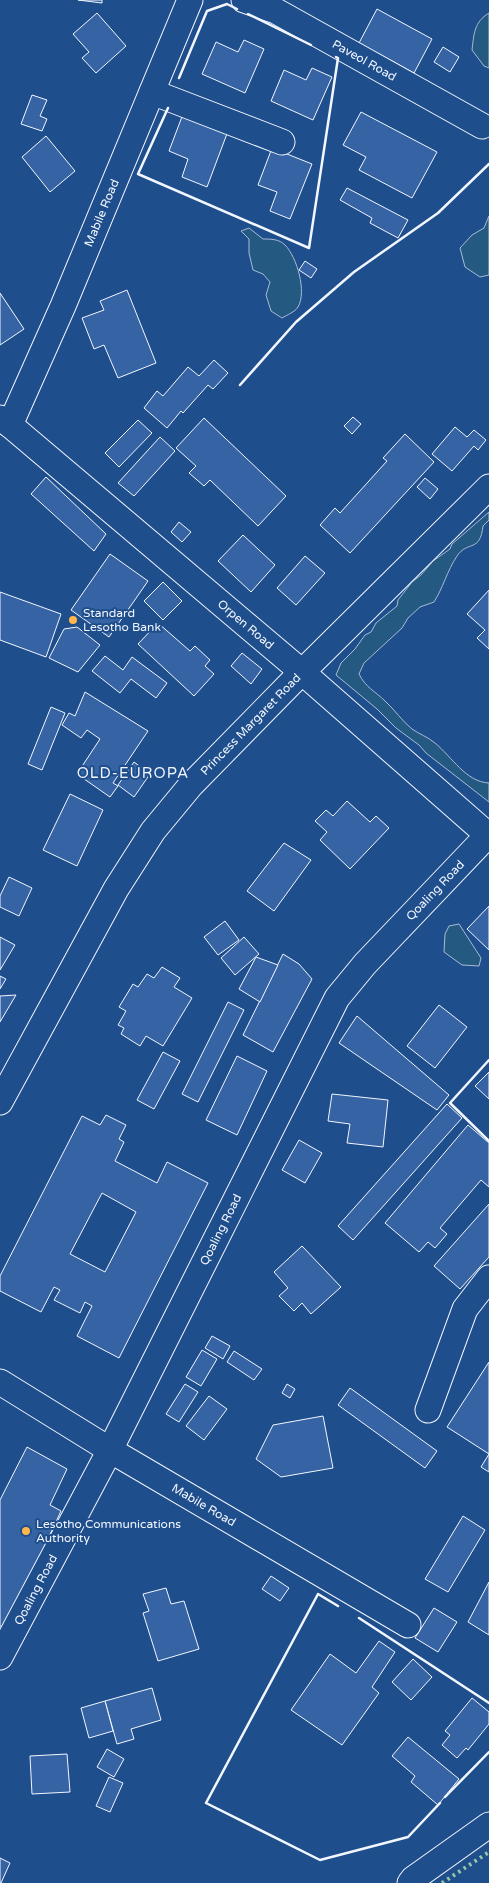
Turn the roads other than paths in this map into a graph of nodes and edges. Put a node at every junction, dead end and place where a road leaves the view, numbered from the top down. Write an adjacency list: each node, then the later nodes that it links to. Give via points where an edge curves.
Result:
1 (190, 0): 3 (street, Mabile Road)
2 (244, 0): 4 (street, Paveol Road, via 276,11)
3 (152, 92): 5 (street); 6 (street, Mabile Road, via 63,306)
4 (482, 126)
5 (282, 142)
6 (5, 422): 8 (street, Orpen Road)
7 (489, 487): 8 (street, Princess Margaret Road)
8 (302, 672): 9 (street, Orpen Road); 10 (street, Princess Margaret Road, via 191,786 153,831 116,889)
9 (489, 836): 14 (street, Qoaling Road, via 365,964 337,998)
10 (0, 1102)
11 (489, 1278): 13 (street, via 465,1309)
12 (0, 1382): 14 (street, Mabile Road)
13 (428, 1410)
14 (110, 1450): 15 (street, Mabile Road); 16 (street, Qoaling Road)
15 (408, 1625)
16 (0, 1657)
17 (489, 1825): 18 (street)
18 (410, 1883)

